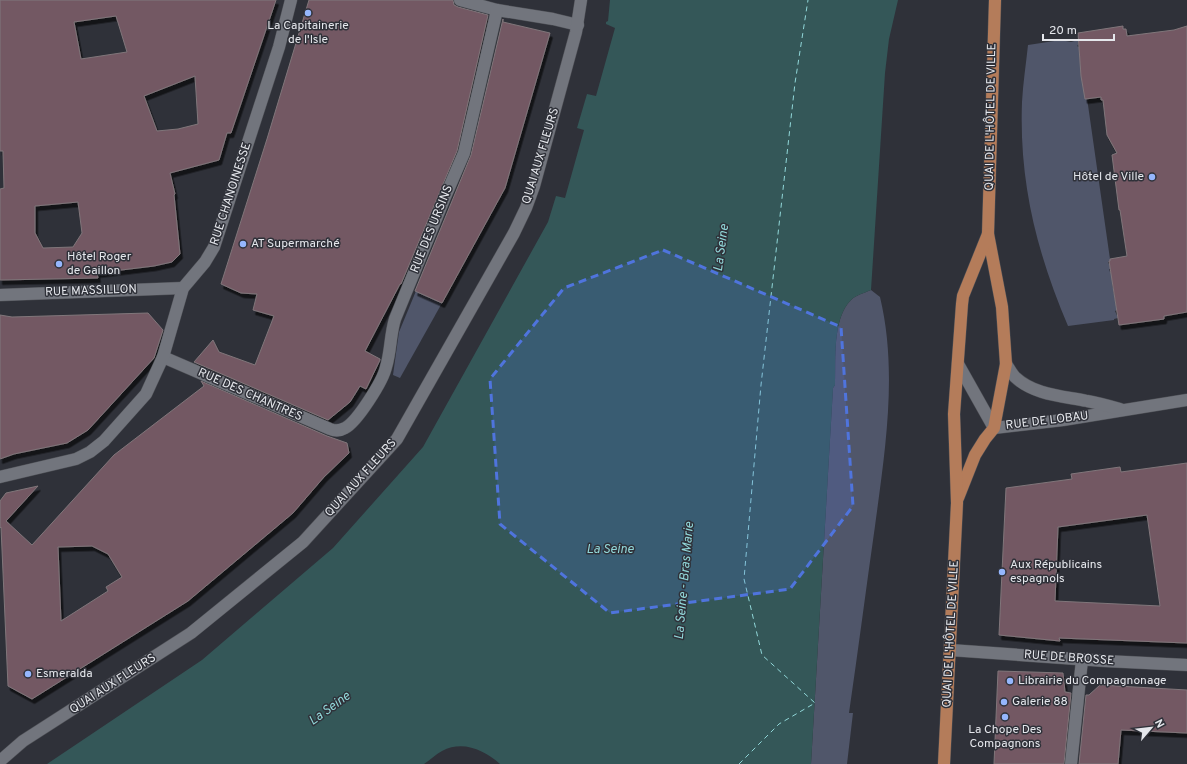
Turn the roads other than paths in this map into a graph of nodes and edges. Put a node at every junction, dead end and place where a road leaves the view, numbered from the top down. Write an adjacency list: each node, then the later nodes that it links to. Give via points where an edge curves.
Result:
1 (291, 0): 8 (street, RUE CHANOINESSE, via 279,47 214,247)
2 (460, 0): 5 (street)
3 (581, 0): 6 (street, QUAI AUX FLEURS)
4 (995, 0): 7 (main road, QUAI DE L'HÔTEL DE VILLE)
5 (497, 10): 6 (street); 16 (street, RUE DES URSINS, via 464,153 395,319 386,369 369,400 349,425)
6 (578, 25): 22 (street, QUAI AUX FLEURS, via 526,208 398,439 303,542 209,620 23,741)
7 (988, 234): 11 (main road, QUAI DE L'HÔTEL DE VILLE, via 964,296); 12 (main road, QUAI DE L'HÔTEL DE VILLE, via 1002,307)
8 (183, 288): 9 (street, RUE MASSILLON); 10 (street, RUE CHANOINESSE)
9 (0, 295)
10 (163, 358): 16 (street, RUE DES CHANTRES); 17 (street, RUE CHANOINESSE, via 146,394 94,450 76,460)
11 (958, 364): 15 (street, RUE DE LOBAU); 18 (main road, QUAI DE L'HÔTEL DE VILLE, via 954,414)
12 (1006, 364): 14 (street, RUE DE LOBAU, via 1014,376 1036,389); 15 (main road, QUAI DE L'HÔTEL DE VILLE)
13 (1187, 400): 14 (street, RUE DE LOBAU)
14 (1125, 410): 15 (street, RUE DE LOBAU)
15 (994, 428): 18 (main road, QUAI DE L'HÔTEL DE VILLE, via 974,455)
16 (337, 430)
17 (0, 477)
18 (957, 503): 19 (main road, QUAI DE L'HÔTEL DE VILLE)
19 (950, 650): 20 (street, RUE DE BROSSE); 23 (main road, QUAI DE L'HÔTEL DE VILLE)
20 (1082, 660): 21 (street, RUE DE BROSSE); 24 (street)
21 (1187, 665)
22 (0, 761)
23 (944, 764)
24 (1072, 764)

